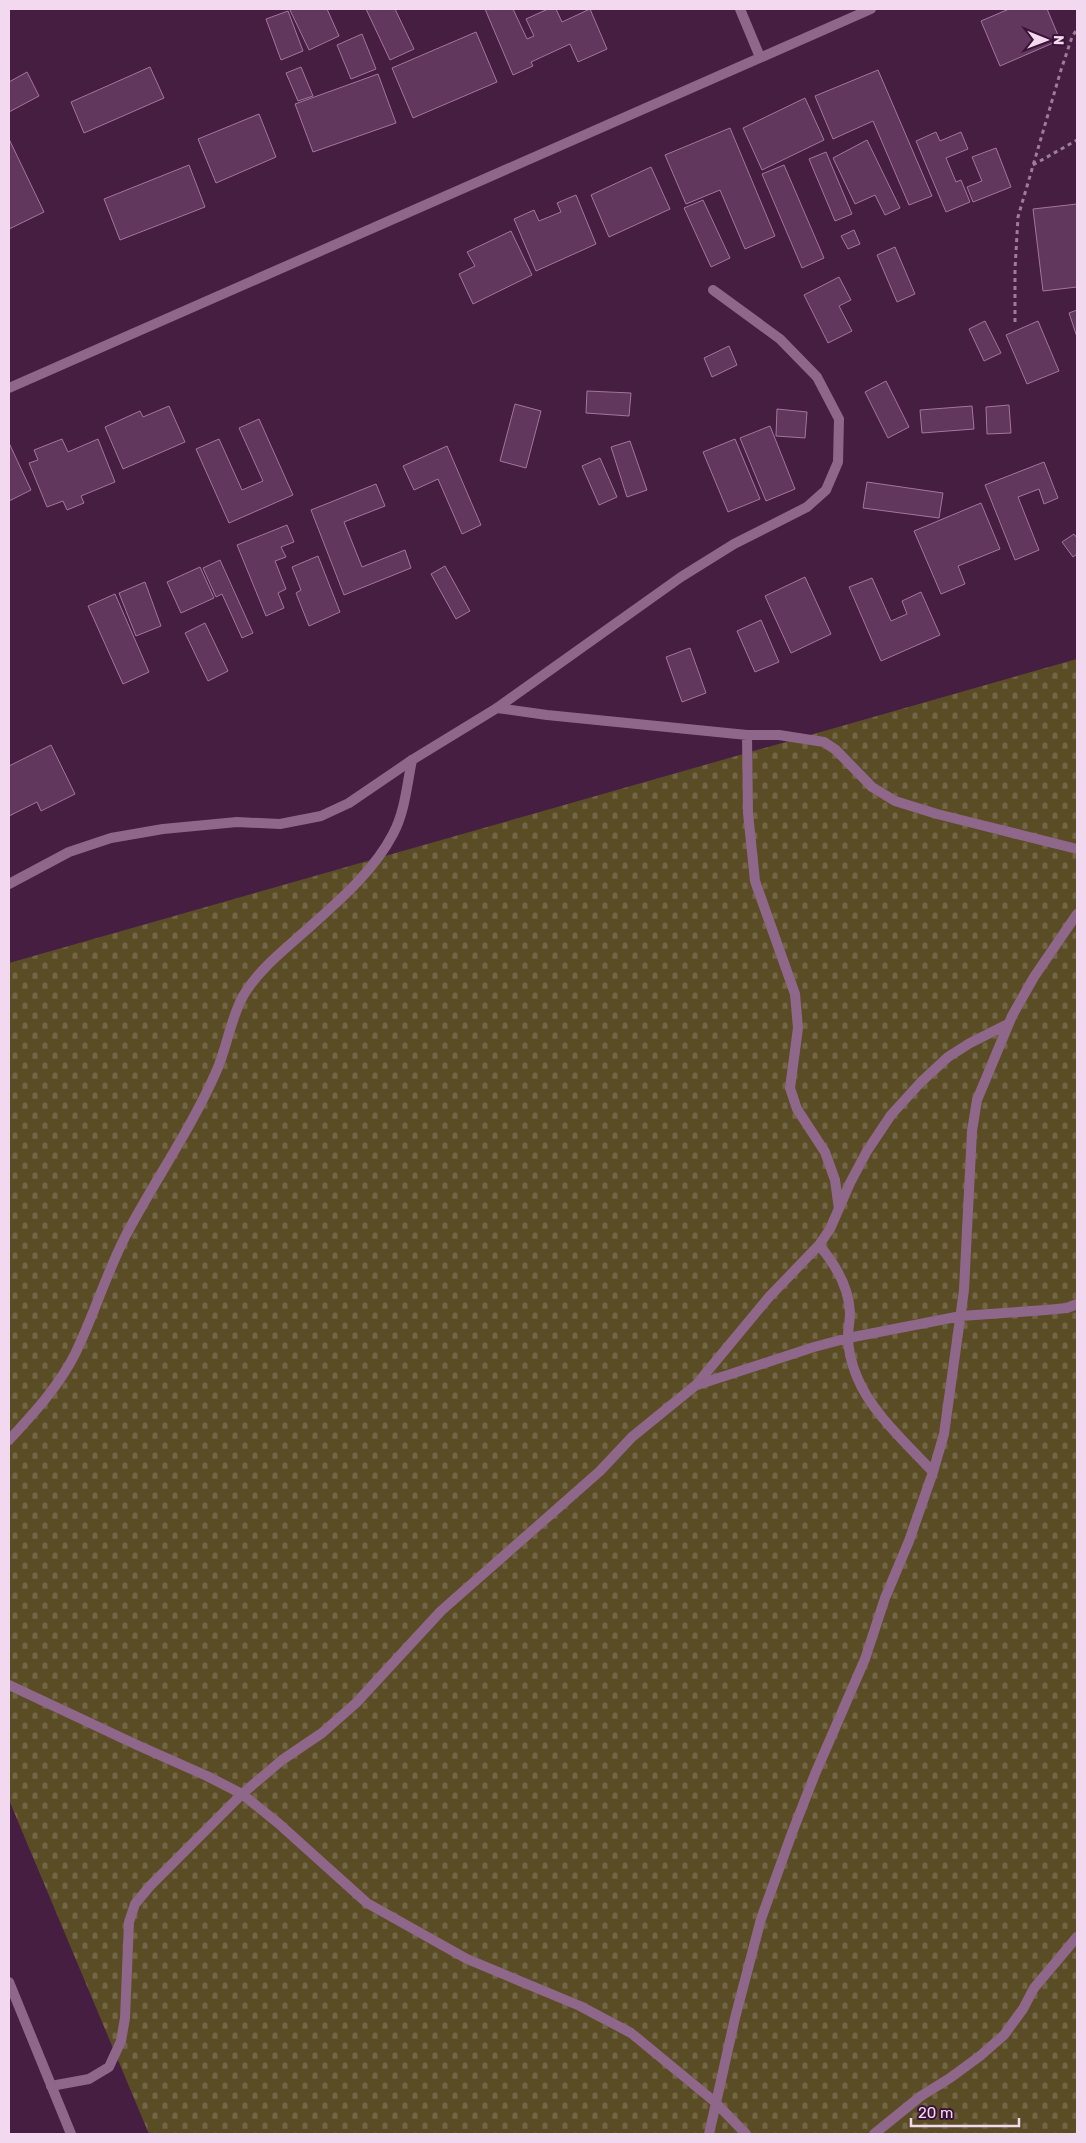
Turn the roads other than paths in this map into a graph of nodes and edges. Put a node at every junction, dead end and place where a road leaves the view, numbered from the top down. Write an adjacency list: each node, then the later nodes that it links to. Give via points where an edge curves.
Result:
1 (740, 9): 3 (street)
2 (871, 9): 3 (street)
3 (760, 57): 5 (street)
4 (713, 290): 6 (street, via 780,340 817,378 839,419 838,462 826,490 807,507 734,544 681,577)
5 (9, 388)
6 (497, 708): 7 (street); 8 (street)
7 (747, 735): 9 (street, via 779,735 824,742 872,787 895,801); 13 (street, via 748,813 755,881 795,994 798,1028 790,1088 797,1109 825,1152 835,1180)
8 (412, 760): 10 (street, via 349,803 321,816 280,824 237,822 111,838 69,852); 19 (street, via 394,833 380,855 257,975 242,998 217,1071 104,1279 75,1354 61,1378)
9 (1077, 849)
10 (9, 884)
11 (1077, 914): 12 (street, via 1034,977)
12 (1008, 1024): 13 (street, via 948,1057 909,1095 867,1151); 16 (street, via 977,1100 972,1131)
13 (839, 1210): 14 (street)
14 (820, 1245): 17 (street, via 835,1263 845,1284 850,1313); 18 (street, via 769,1297)
15 (1077, 1304): 16 (street, via 1067,1308)
16 (961, 1316): 17 (street); 20 (street, via 944,1434)
17 (848, 1338): 18 (street); 20 (street, via 856,1377 867,1399)
18 (696, 1385): 22 (street, via 632,1437 600,1471 441,1611 356,1703)
19 (9, 1440)
20 (933, 1472): 26 (street, via 865,1659 805,1799 761,1920)
21 (9, 1685): 22 (street)
22 (242, 1794): 25 (street, via 135,1904 129,1922 125,2018 121,2041 108,2067 89,2079); 26 (street, via 368,1902 467,1960 580,2006 631,2033)
23 (1077, 1937): 30 (street, via 1034,1988 1023,2010 1004,2035)
24 (9, 1982): 25 (street)
25 (51, 2086): 27 (street)
26 (715, 2102): 28 (street); 29 (street)
27 (71, 2134)
28 (709, 2134)
29 (746, 2134)
30 (874, 2134)

